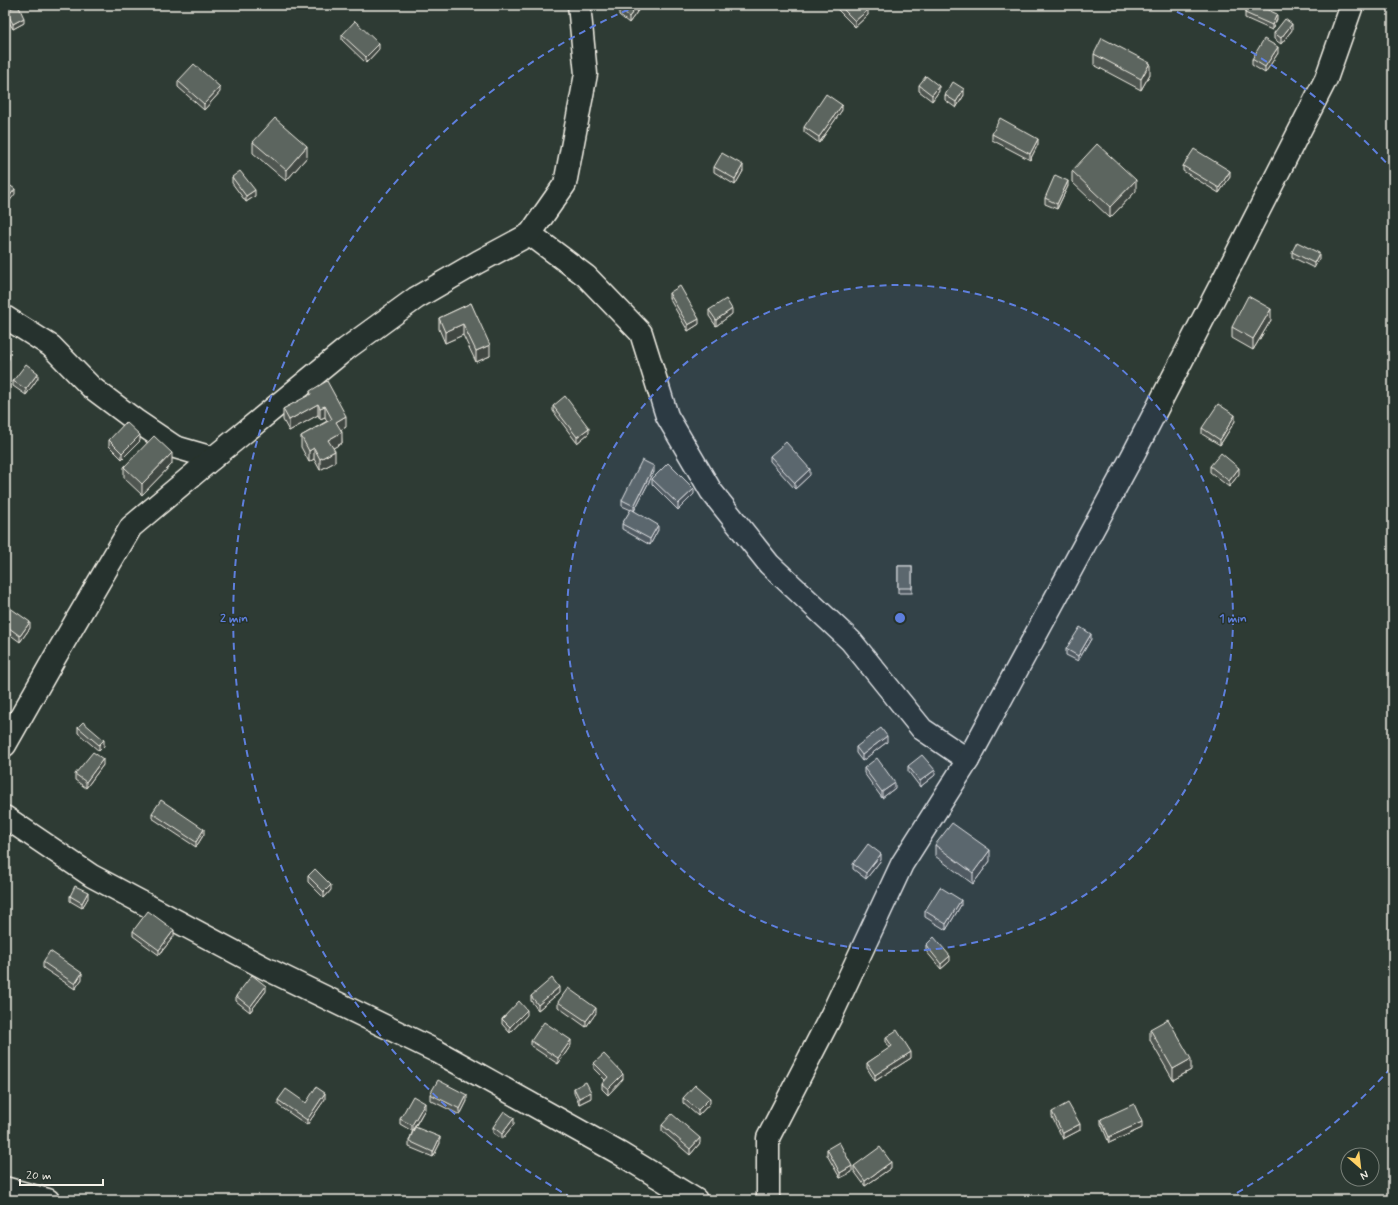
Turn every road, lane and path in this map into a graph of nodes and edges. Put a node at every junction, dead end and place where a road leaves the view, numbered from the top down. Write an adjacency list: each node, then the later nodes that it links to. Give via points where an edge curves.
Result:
1 (579, 5): 3 (street, via 586,74 565,184)
2 (1352, 5): 7 (street, via 1326,79 1133,455)
3 (530, 234): 5 (street, via 416,298 346,349); 7 (street, via 586,276 641,333 667,416 711,491 769,564 851,641 922,729)
4 (5, 317): 5 (street, via 51,346 91,387 135,420 175,447)
5 (213, 458): 6 (street, via 131,527)
6 (5, 745)
7 (968, 760): 12 (street, via 902,864 832,1014 768,1138)
8 (5, 817): 11 (street, via 92,876 265,968 438,1052 619,1153)
9 (5, 1188): 10 (street)
10 (48, 1200)
11 (696, 1200)
12 (768, 1200)

